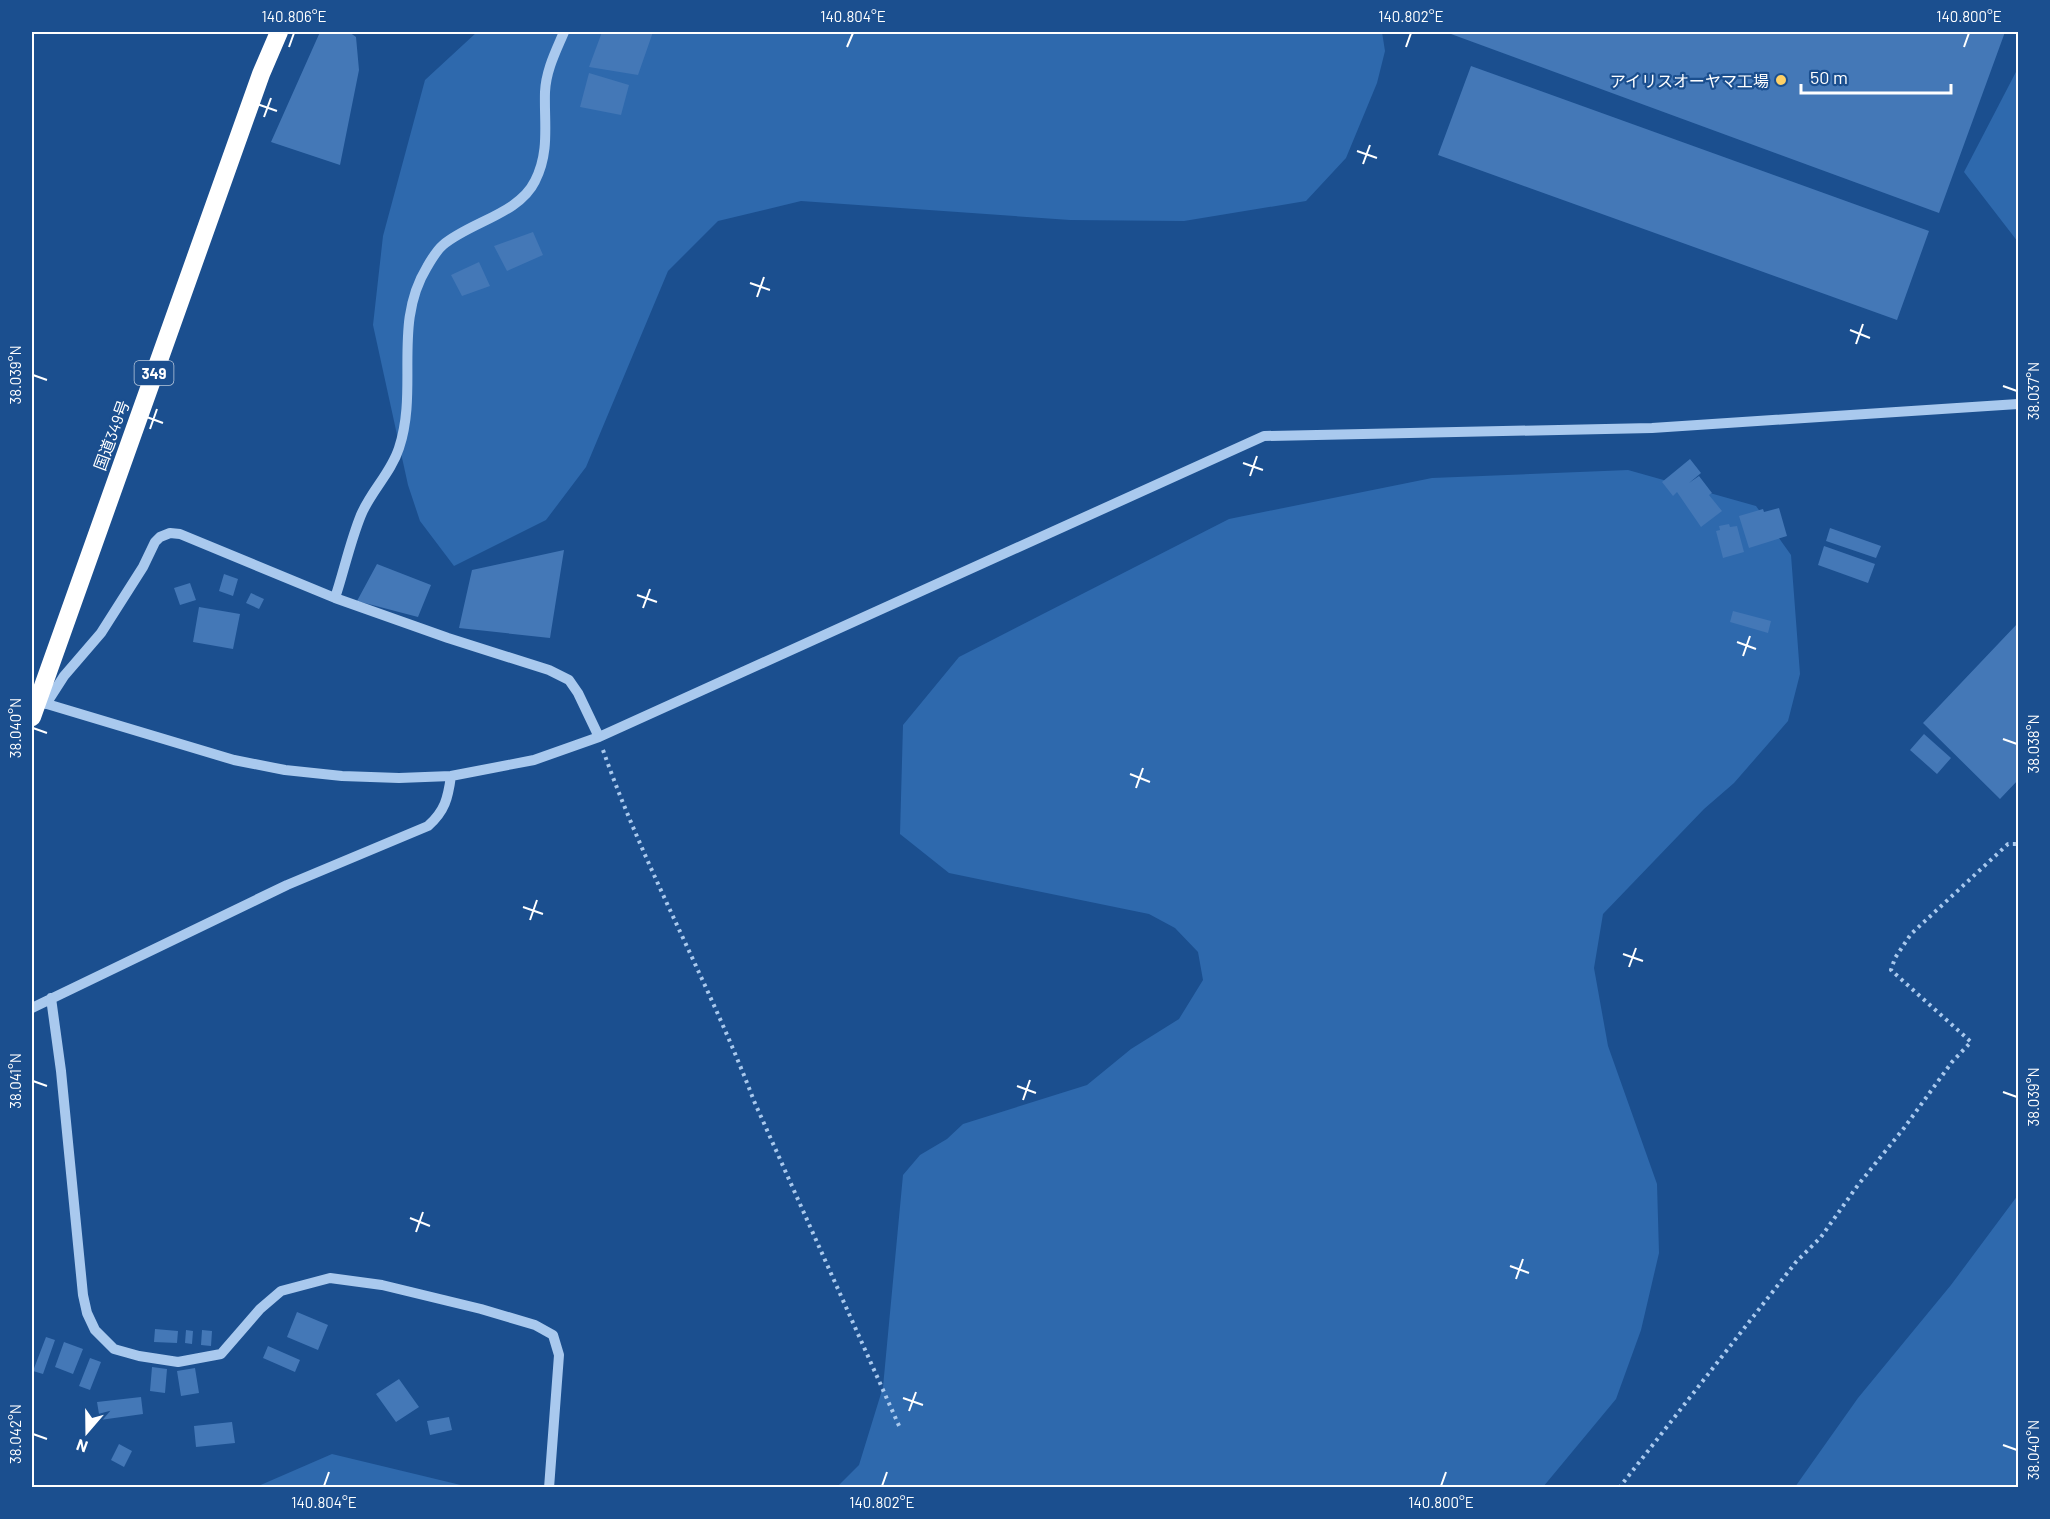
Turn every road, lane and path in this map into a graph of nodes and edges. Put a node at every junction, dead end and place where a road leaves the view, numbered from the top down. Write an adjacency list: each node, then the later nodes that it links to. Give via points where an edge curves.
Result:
1 (279, 32): 5 (highway, 国道349号 / 349)
2 (564, 32): 4 (street, via 549,65 545,147 534,183 522,199 443,245 416,285 408,315 407,403 399,449 361,515)
3 (2019, 404): 6 (street, via 1652,428 1264,436)
4 (335, 598): 5 (street, via 170,533 160,537 101,633); 6 (street, via 569,680)
5 (38, 707): 7 (street, via 285,770 342,776)
6 (599, 737): 7 (street, via 534,760); 11 (path, via 619,795)
7 (451, 776): 9 (street, via 444,809 428,826 287,885)
8 (2019, 844): 13 (path, via 2008,844 1911,934 1890,970 1971,1042 1821,1237 1796,1262)
9 (51, 998): 10 (street); 12 (street, via 83,1295 95,1330 114,1349 178,1362 221,1354 281,1291 330,1278 381,1285 535,1325 553,1335 559,1355)
10 (32, 1008)
11 (900, 1428)
12 (549, 1488)
13 (1619, 1488)

